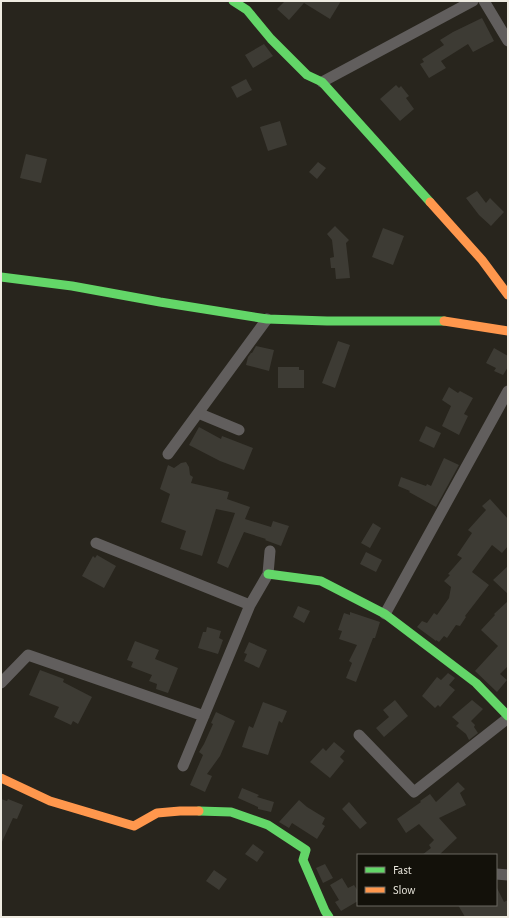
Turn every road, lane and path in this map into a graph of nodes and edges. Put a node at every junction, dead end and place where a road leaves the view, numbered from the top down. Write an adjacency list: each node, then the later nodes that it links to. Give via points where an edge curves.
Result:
1 (233, 1): 5 (street, via 247,10 271,39 307,75)
2 (473, 1): 5 (street)
3 (484, 1): 4 (street)
4 (508, 41)
5 (322, 82): 7 (street, via 482,260)
6 (1, 277): 8 (street, via 72,286)
7 (508, 295)
8 (267, 319): 9 (street, via 443,321); 11 (street)
9 (508, 332)
10 (508, 390): 18 (street)
11 (198, 413): 12 (street); 13 (street)
12 (239, 430)
13 (168, 454)
14 (96, 543): 17 (street)
15 (270, 551): 16 (street)
16 (268, 574): 17 (street); 18 (street, via 320,581)
17 (250, 605): 20 (street)
18 (385, 614): 21 (street, via 476,683)
19 (2, 682): 20 (street, via 28,655)
20 (204, 716): 23 (street)
21 (508, 717): 22 (street, via 414,792)
22 (359, 734)
23 (184, 766)
24 (1, 778): 27 (street, via 50,801 134,826 157,813 180,811 231,812 268,825 306,850 303,860)
25 (497, 874): 26 (street)
26 (508, 875)
27 (329, 917)

